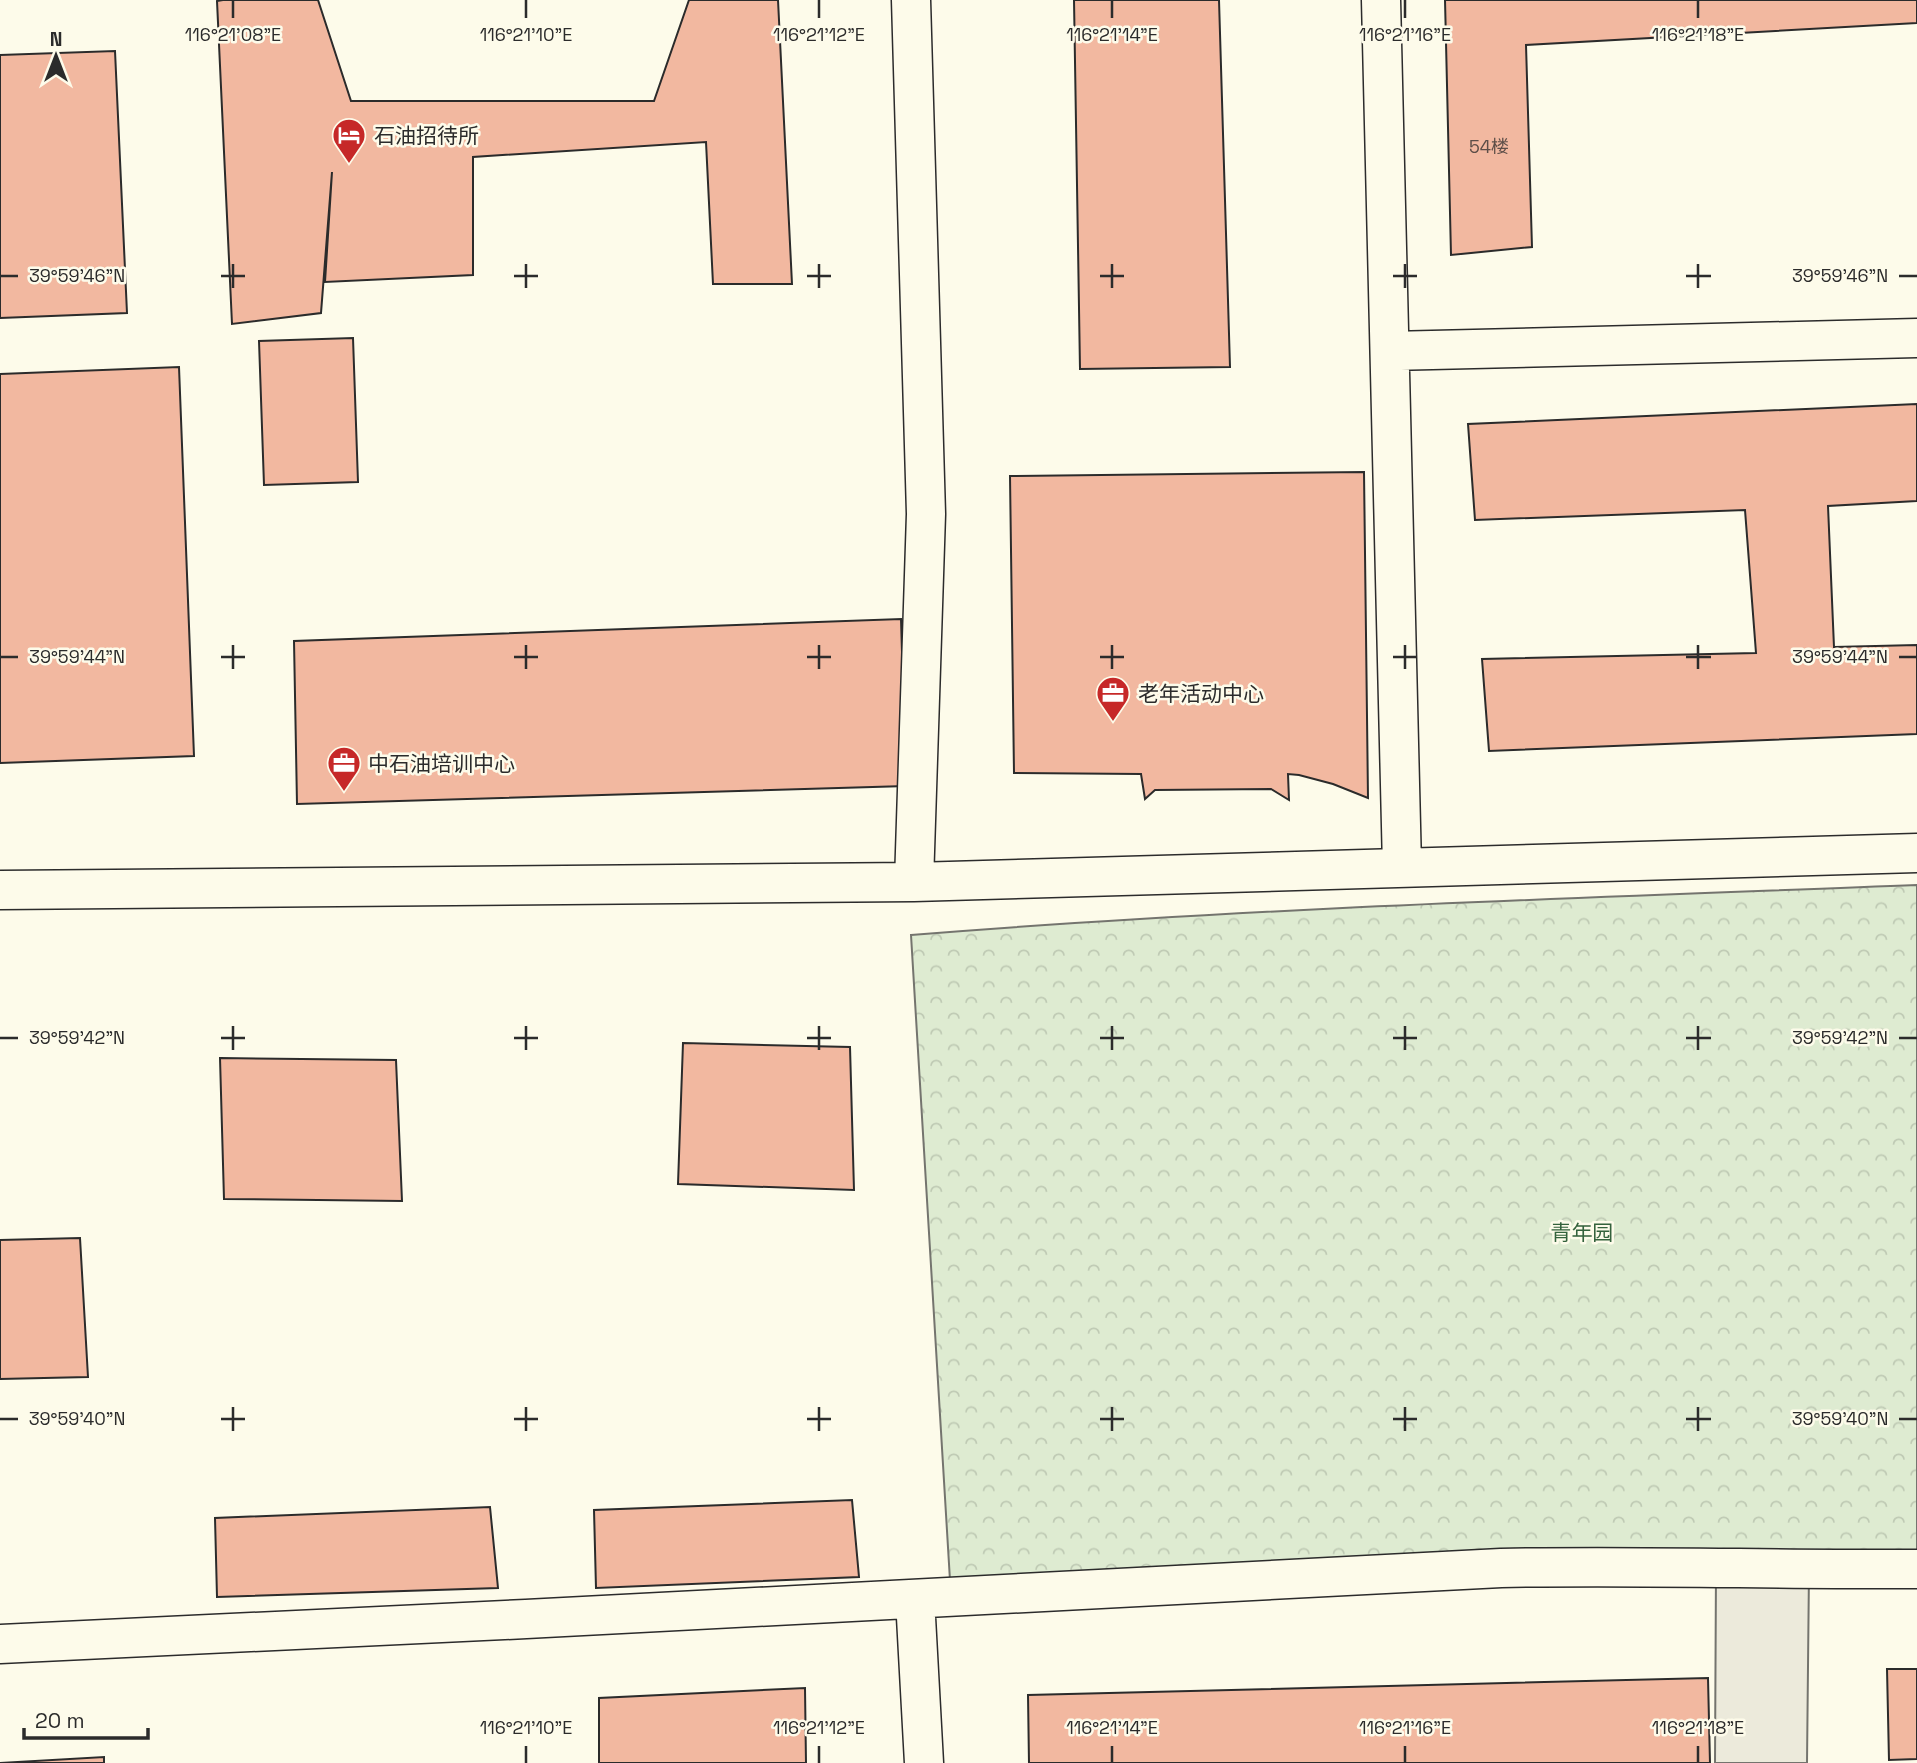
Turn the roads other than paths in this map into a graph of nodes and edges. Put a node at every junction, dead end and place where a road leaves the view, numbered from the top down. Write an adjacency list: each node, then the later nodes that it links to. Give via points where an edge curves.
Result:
1 (911, 0): 7 (street, via 926,514)
2 (1381, 0): 4 (street)
3 (1917, 338): 4 (street)
4 (1390, 351): 6 (street)
5 (1917, 853): 6 (street)
6 (1402, 867): 7 (street)
7 (914, 882): 8 (street)
8 (0, 890)
9 (1917, 1569): 10 (street, via 1501,1568)
10 (915, 1599): 11 (street); 12 (street)
11 (0, 1644)
12 (924, 1763)

